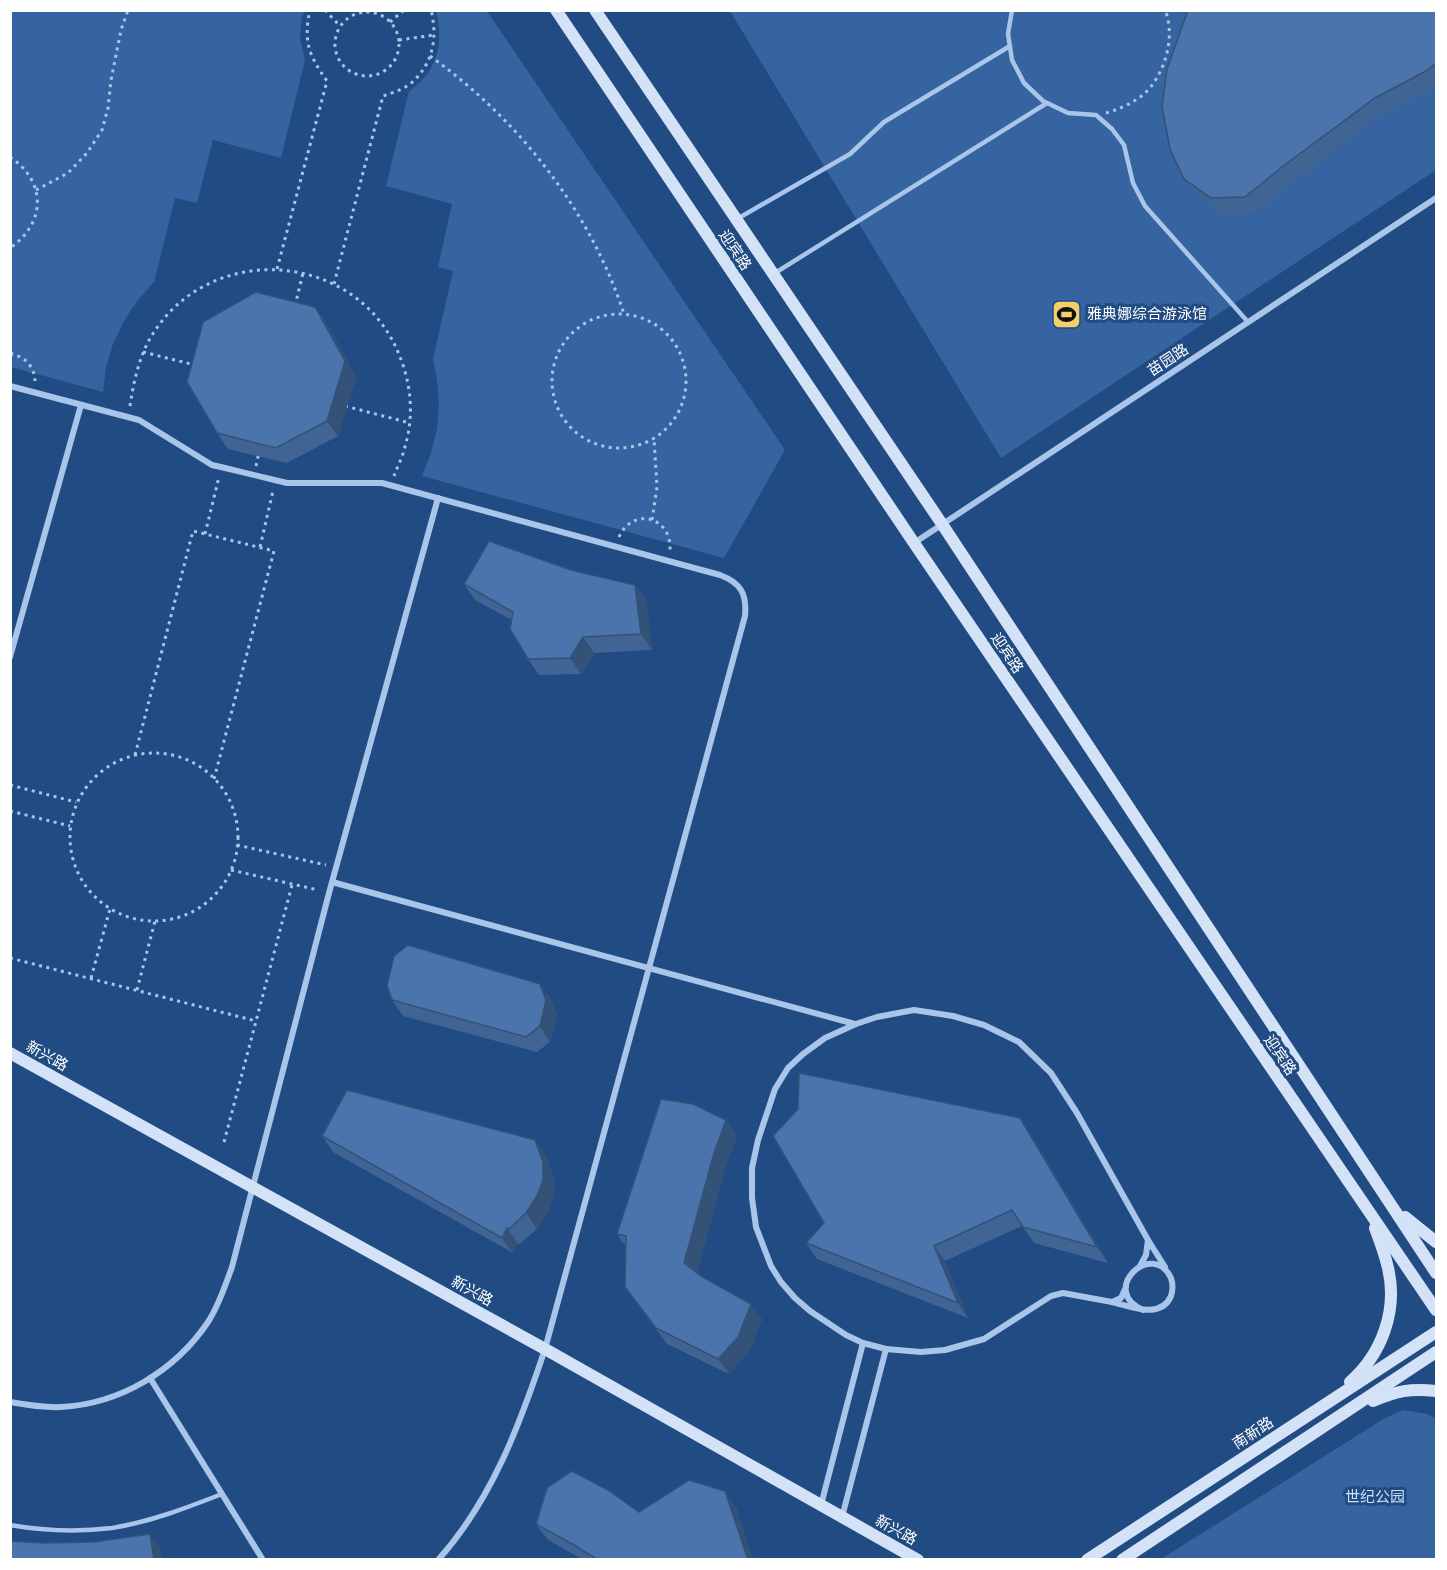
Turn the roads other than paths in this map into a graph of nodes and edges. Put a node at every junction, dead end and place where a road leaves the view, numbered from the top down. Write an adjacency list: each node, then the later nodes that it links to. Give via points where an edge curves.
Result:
1 (556, 10): 14 (main road, 迎宾路)
2 (595, 10): 7 (main road, 迎宾路)
3 (1012, 10): 4 (lane)
4 (1010, 46): 5 (lane, via 1012,60 1024,83); 7 (lane, via 884,122 850,154)
5 (1047, 103): 8 (lane); 9 (lane, via 1068,113 1096,115 1112,129 1124,146 1133,183 1145,206)
6 (1437, 198): 9 (street, 苗园路)
7 (736, 219): 8 (main road, 迎宾路)
8 (773, 274): 13 (main road, 迎宾路)
9 (1248, 322): 13 (street, 苗园路)
10 (10, 386): 11 (street)
11 (81, 405): 12 (street, via 139,420 212,465 287,483 381,483); 15 (street)
12 (438, 498): 16 (street); 17 (street, via 730,579 744,595 745,616)
13 (942, 524): 14 (street, 苗园路); 21 (main road, 迎宾路)
14 (914, 543): 22 (main road, 迎宾路)
15 (10, 657)
16 (332, 882): 17 (street); 20 (street)
17 (648, 969): 18 (street); 34 (street)
18 (856, 1024): 23 (street, via 914,1010 984,1025 1019,1042 1051,1073); 33 (street, via 825,1038 803,1054 775,1089 752,1168 752,1198 756,1227 781,1282 810,1311)
19 (10, 1053): 20 (main road, 新兴路)
20 (253, 1187): 34 (main road, 新兴路); 37 (street, via 232,1268 213,1312 190,1345)
21 (1394, 1207): 24 (main road); 26 (main road, 迎宾路)
22 (1371, 1215): 31 (main road, 迎宾路); 40 (main road, via 1389,1268 1390,1312 1383,1337 1369,1360)
23 (1148, 1240): 25 (street); 27 (street)
24 (1437, 1242)
25 (1140, 1266): 27 (street, via 1160,1266); 28 (street, via 1130,1274)
26 (1437, 1273)
27 (1170, 1275): 30 (street, via 1173,1288 1168,1301 1157,1310)
28 (1126, 1287): 29 (street, via 1121,1298); 30 (street, via 1131,1301)
29 (1112, 1302): 30 (street); 35 (street, via 1063,1293 984,1339 945,1350)
30 (1143, 1310)
31 (1437, 1310)
32 (1437, 1332): 40 (main road, 南新路)
33 (862, 1343): 35 (street); 43 (street)
34 (545, 1349): 43 (main road, 新兴路); 47 (street, via 526,1408 497,1471 469,1519)
35 (886, 1349): 44 (street)
36 (1437, 1352): 41 (main road)
37 (150, 1378): 39 (street, via 90,1403 61,1407); 42 (street)
38 (1437, 1391): 41 (main road, via 1396,1392)
39 (10, 1402)
40 (1317, 1410): 49 (main road, 南新路)
41 (1326, 1425): 50 (main road)
42 (222, 1494): 45 (lane, via 174,1512 112,1528 66,1530); 46 (street)
43 (821, 1505): 44 (main road, 新兴路)
44 (842, 1517): 48 (main road, 新兴路)
45 (10, 1525)
46 (263, 1560)
47 (438, 1560)
48 (918, 1560)
49 (1087, 1560)
50 (1122, 1560)

